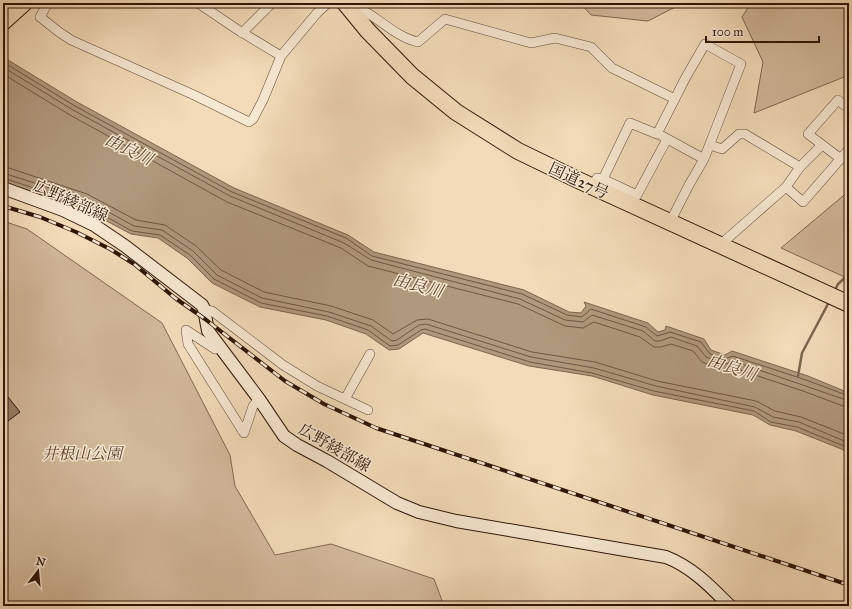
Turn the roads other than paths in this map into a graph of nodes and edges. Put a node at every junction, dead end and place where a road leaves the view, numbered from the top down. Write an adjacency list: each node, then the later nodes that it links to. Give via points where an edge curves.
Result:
1 (24, 3): 7 (highway)
2 (48, 3): 9 (street, via 40,17 71,40 249,122 254,119 264,100)
3 (198, 3): 8 (street)
4 (272, 3): 8 (street)
5 (328, 3): 9 (street)
6 (346, 4): 10 (street, via 373,16 407,40 418,42 445,19 531,43 555,38 591,47 612,68); 20 (highway, 国道27号, via 368,31 412,76 456,112 518,151)
7 (3, 22)
8 (242, 33): 9 (street)
9 (281, 56)
10 (675, 99): 12 (street); 14 (street, via 705,44 741,64)
11 (849, 109): 15 (street, via 838,100 808,134)
12 (657, 134): 13 (street); 20 (street, via 630,123)
13 (667, 139): 17 (street); 20 (street, via 637,195)
14 (710, 145): 17 (street); 19 (street, via 722,149 739,134 745,134)
15 (822, 145): 18 (street); 19 (street)
16 (849, 150): 18 (street)
17 (704, 159): 23 (street)
18 (841, 159): 21 (street, via 803,202)
19 (800, 167): 21 (street)
20 (598, 183): 23 (highway, 国道27号)
21 (786, 187): 24 (street)
22 (3, 188): 26 (main road, 広野綾部線, via 94,224)
23 (670, 222): 24 (highway, 国道27号)
24 (720, 245): 25 (highway, 国道27号)
25 (849, 304)
26 (204, 309): 27 (main road, 広野綾部線, via 208,331); 30 (street, via 212,312 284,365 317,386)
27 (219, 344): 29 (main road, 広野綾部線); 29 (street, via 215,349 186,330 188,344 244,432 253,406)
28 (370, 354): 30 (street)
29 (259, 399): 32 (main road, 広野綾部線, via 284,436 397,503 419,512 456,521 666,557 689,568)
30 (345, 399): 31 (street)
31 (368, 410)
32 (730, 606)

